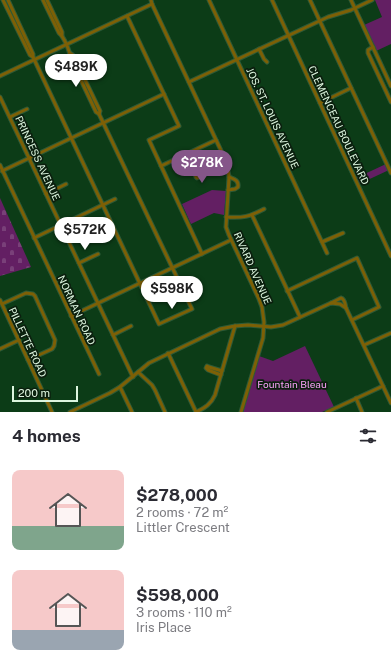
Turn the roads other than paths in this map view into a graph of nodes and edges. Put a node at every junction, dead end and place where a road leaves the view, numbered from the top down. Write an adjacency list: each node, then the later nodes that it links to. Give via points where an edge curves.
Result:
1 (3, 0): 19 (street)
2 (8, 0): 19 (street)
3 (43, 0): 14 (street)
4 (47, 0): 14 (street)
5 (209, 0): 20 (street, JOS. ST. LOUIS AVENUE)
6 (272, 0): 15 (street, CLEMENCEAU BOULEVARD)
7 (310, 0): 13 (street)
8 (351, 0): 11 (street)
9 (372, 0): 11 (street)
10 (151, 2): 12 (street); 25 (street, RIVARD AVENUE)
11 (354, 8): 13 (street); 17 (street)
12 (127, 16): 16 (street); 28 (street)
13 (320, 21): 15 (street); 27 (street)
14 (62, 35): 16 (street)
15 (288, 36): 18 (street); 31 (street, CLEMENCEAU BOULEVARD)
16 (66, 45): 19 (street); 34 (street, via 100,111)
17 (373, 47): 22 (street); 23 (street, via 368,53)
18 (259, 49): 20 (street); 21 (street)
19 (33, 58): 24 (street); 35 (street)
20 (237, 59): 25 (street); 58 (street, JOS. ST. LOUIS AVENUE)
21 (267, 62)
22 (384, 72): 23 (street); 26 (street)
23 (378, 75): 30 (street)
24 (0, 76)
25 (188, 82): 36 (street, RIVARD AVENUE)
26 (391, 86)
27 (352, 88): 31 (street); 42 (street)
28 (164, 94): 34 (street); 41 (street, via 179,126 149,140)
29 (0, 97): 33 (street, PRINCESS AVENUE)
30 (391, 102)
31 (320, 103): 62 (street, CLEMENCEAU BOULEVARD)
32 (27, 109): 33 (street)
33 (10, 117): 39 (street, PRINCESS AVENUE)
34 (103, 123): 35 (street); 64 (street)
35 (71, 138): 39 (street); 50 (street)
36 (216, 140): 37 (street); 45 (street, RIVARD AVENUE, via 225,159)
37 (190, 153): 38 (street); 38 (street, via 200,177 196,177)
38 (186, 154): 41 (street)
39 (29, 158): 43 (street); 48 (street, PRINCESS AVENUE)
40 (0, 165): 43 (street, NORMAN ROAD)
41 (161, 166): 61 (street)
42 (389, 166): 44 (street)
43 (2, 171): 56 (street, NORMAN ROAD)
44 (391, 173)
45 (229, 177): 47 (street, RIVARD AVENUE); 47 (street, via 235,180 238,187)
46 (66, 184): 48 (street)
47 (228, 190): 53 (street, RIVARD AVENUE)
48 (46, 194): 54 (street, PRINCESS AVENUE)
49 (115, 200): 50 (street)
50 (103, 205): 54 (street); 65 (street)
51 (264, 210): 52 (street)
52 (252, 216): 53 (street); 66 (street)
53 (226, 217): 57 (street, RIVARD AVENUE)
54 (61, 225): 56 (street); 63 (street, PRINCESS AVENUE)
55 (343, 233): 58 (street)
56 (34, 238): 71 (street, NORMAN ROAD)
57 (231, 240): 61 (street); 76 (street, RIVARD AVENUE, via 259,299 264,313)
58 (322, 242): 59 (street, JOS. ST. LOUIS AVENUE)
59 (328, 253)
60 (98, 254): 63 (street)
61 (202, 254): 64 (street)
62 (391, 256)
63 (79, 263): 69 (street, PRINCESS AVENUE)
64 (172, 268): 65 (street); 65 (street, via 192,309 159,324)
65 (140, 284): 69 (street)
66 (287, 291): 72 (street); 73 (street, via 357,258 380,307)
67 (1, 302): 79 (street, PILLETTE ROAD); 83 (street, via 26,293 35,296 55,343 52,349)
68 (331, 303): 70 (street, via 338,303); 70 (street, via 343,298); 72 (street)
69 (98, 304): 71 (street); 78 (street, PRINCESS AVENUE)
70 (346, 308): 73 (street)
71 (71, 316): 86 (street, NORMAN ROAD)
72 (300, 317): 76 (street, via 284,325)
73 (352, 320): 80 (street)
74 (131, 326): 78 (street)
75 (235, 326): 76 (street); 82 (street, via 220,329); 84 (street)
76 (264, 327): 98 (street, RIVARD AVENUE)
77 (391, 333): 80 (street)
78 (113, 335): 88 (street, PRINCESS AVENUE)
79 (19, 340): 81 (street); 83 (street, PILLETTE ROAD)
80 (364, 345): 89 (street)
81 (0, 349)
82 (168, 353): 85 (street); 97 (street)
83 (28, 360): 93 (street, PILLETTE ROAD)
84 (222, 370): 87 (street); 87 (street, via 207,366 206,368)
85 (138, 372): 88 (street); 96 (street, via 152,385)
86 (99, 374)
87 (221, 375): 97 (street, via 212,400)
88 (133, 376): 90 (street)
89 (383, 386): 91 (street); 92 (street)
90 (120, 387): 94 (street); 95 (street)
91 (356, 398): 99 (street); 100 (street)
92 (391, 403)
93 (52, 412)
94 (70, 412)
95 (132, 412)
96 (165, 412)
97 (196, 412)
98 (241, 412)
99 (327, 412)
100 (362, 412)

